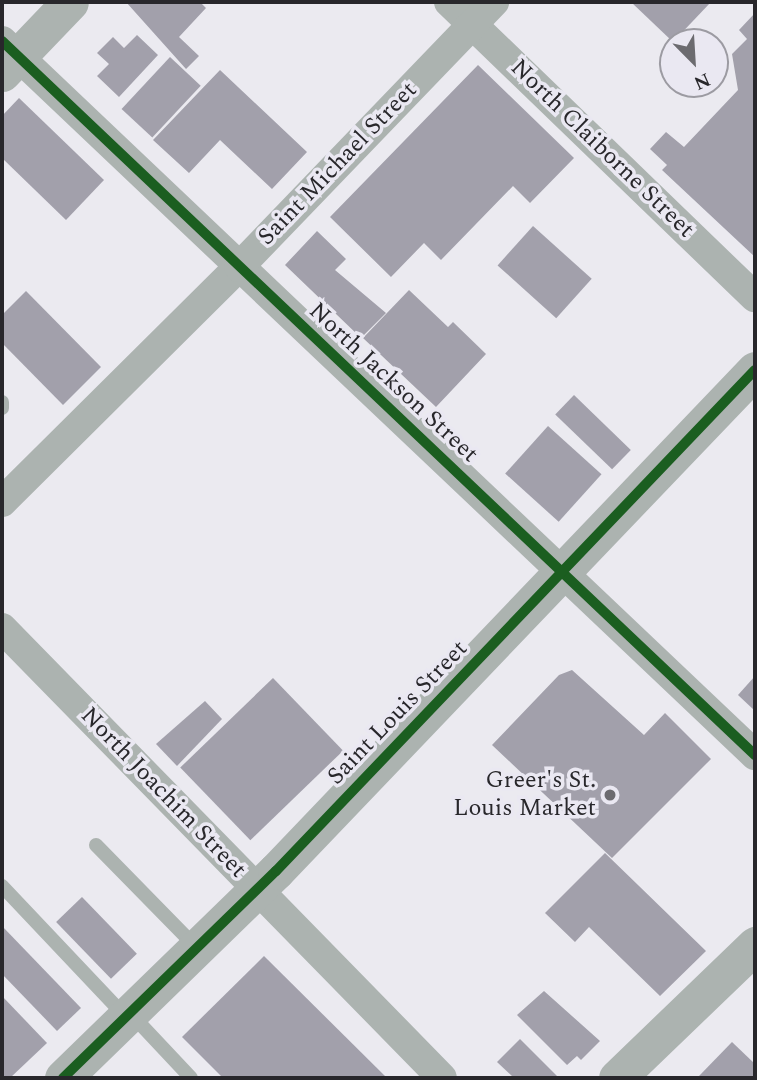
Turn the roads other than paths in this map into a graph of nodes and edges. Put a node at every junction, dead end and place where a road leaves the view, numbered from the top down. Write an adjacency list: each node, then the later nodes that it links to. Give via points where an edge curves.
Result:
1 (70, 2): 5 (street)
2 (449, 2): 4 (street, North Claiborne Street)
3 (494, 2): 4 (street, Saint Michael Street)
4 (472, 25): 6 (street, Saint Michael Street); 7 (street, North Claiborne Street)
5 (7, 57): 6 (street, North Jackson Street)
6 (239, 267): 11 (street, Saint Michael Street); 12 (street, North Jackson Street)
7 (755, 297)
8 (755, 370): 12 (street, Saint Louis Street)
9 (2, 402): 10 (lane)
10 (2, 408)
11 (2, 502)
12 (562, 572): 14 (street, North Jackson Street); 17 (street, Saint Louis Street)
13 (2, 628): 17 (street, North Joachim Street)
14 (755, 755)
15 (96, 845): 19 (lane)
16 (2, 886): 20 (lane)
17 (257, 889): 19 (street, Saint Louis Street); 23 (street, North Joachim Street)
18 (755, 945): 24 (street)
19 (197, 948): 20 (street, Saint Louis Street)
20 (128, 1015): 21 (street, Saint Louis Street); 22 (lane)
21 (63, 1078)
22 (191, 1078)
23 (442, 1078)
24 (617, 1078)

